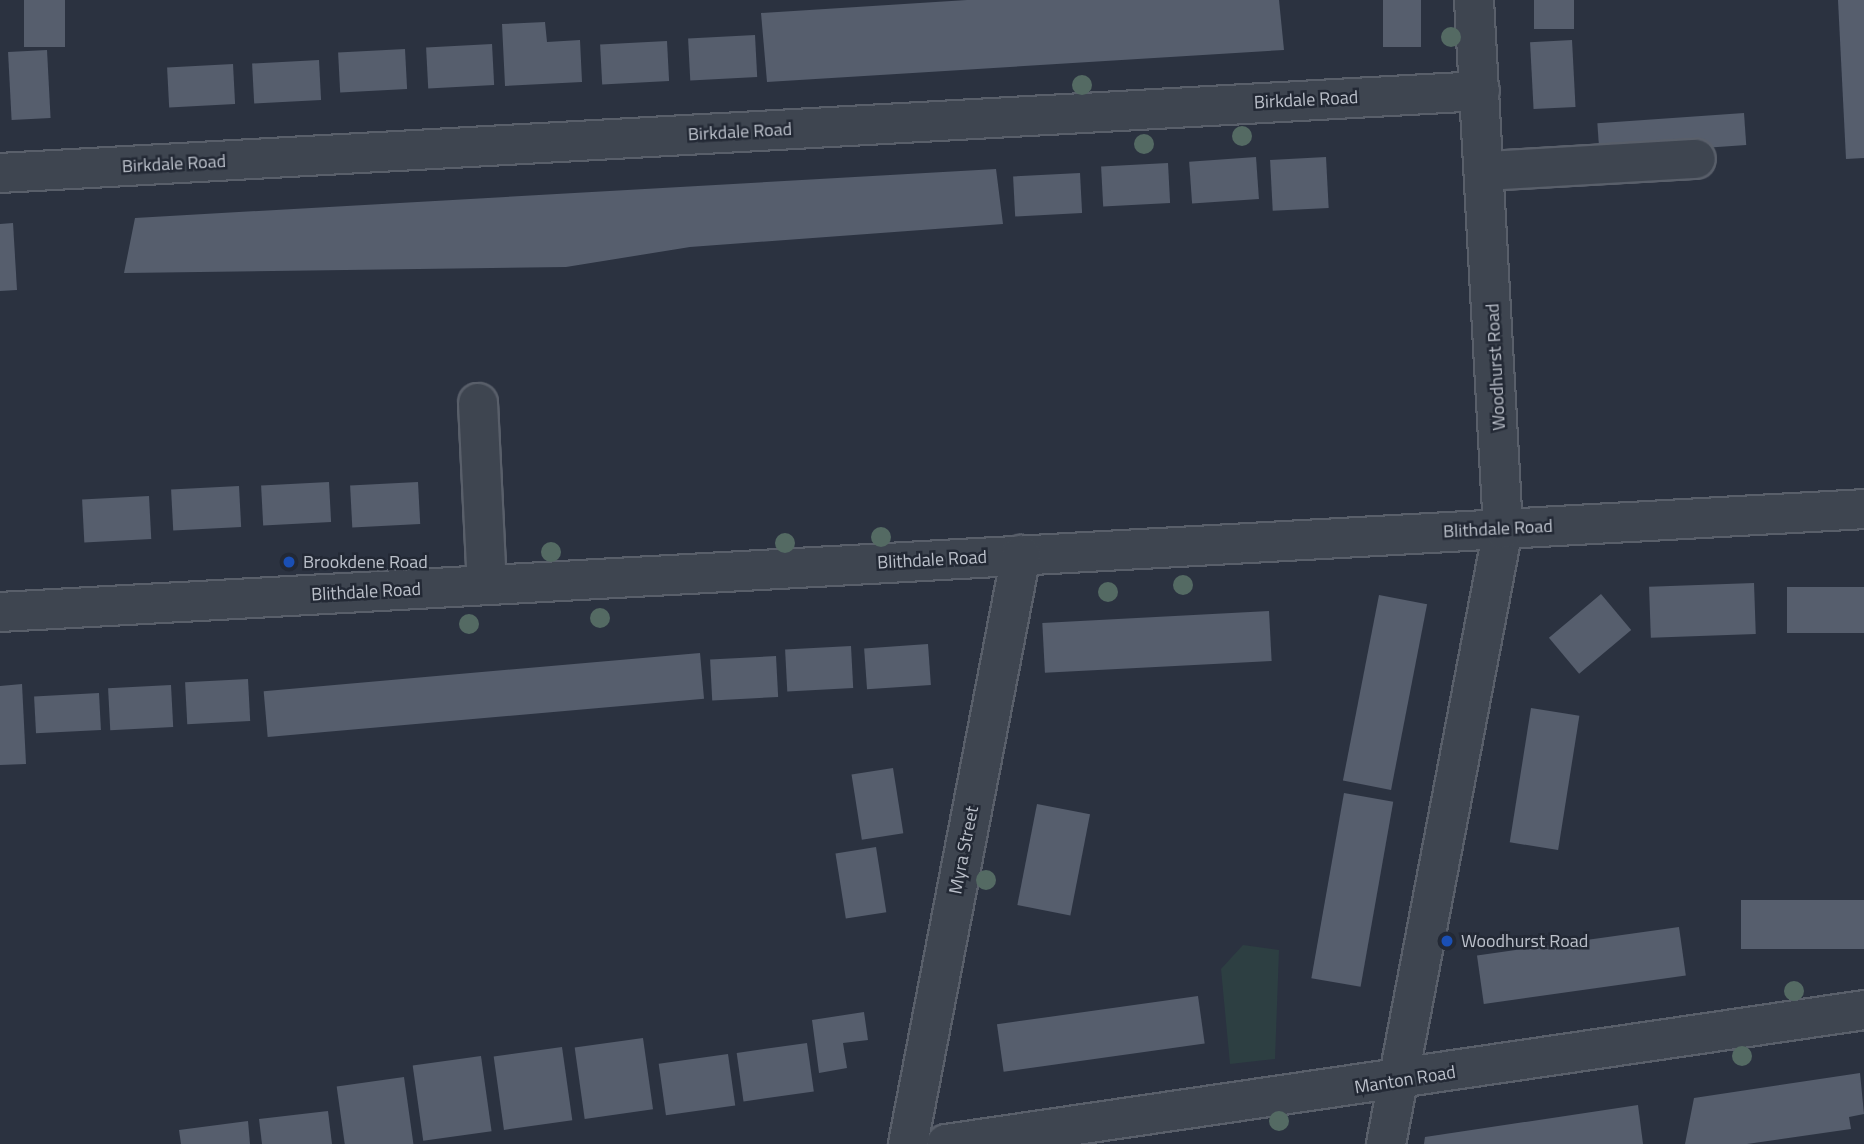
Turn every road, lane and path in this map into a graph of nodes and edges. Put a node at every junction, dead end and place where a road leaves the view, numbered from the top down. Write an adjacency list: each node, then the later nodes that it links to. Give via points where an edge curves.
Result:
1 (1474, 0): 2 (street, Woodhurst Road)
2 (1480, 90): 4 (street, Woodhurst Road); 5 (street, Birkdale Road)
3 (1696, 159): 4 (street)
4 (1486, 171): 8 (street, Woodhurst Road)
5 (0, 173)
6 (478, 403): 10 (street)
7 (1864, 509): 8 (street, Blithdale Road)
8 (1503, 529): 9 (street, Blithdale Road); 13 (street, Woodhurst Road)
9 (1021, 555): 10 (street, Blithdale Road); 14 (street, Myra Street)
10 (487, 585): 11 (street, Blithdale Road)
11 (0, 612)
12 (1864, 1010): 13 (street, Manton Road)
13 (1398, 1081): 15 (street, Manton Road); 16 (street, Woodhurst Road)
14 (908, 1144)
15 (946, 1144)
16 (1386, 1144)

